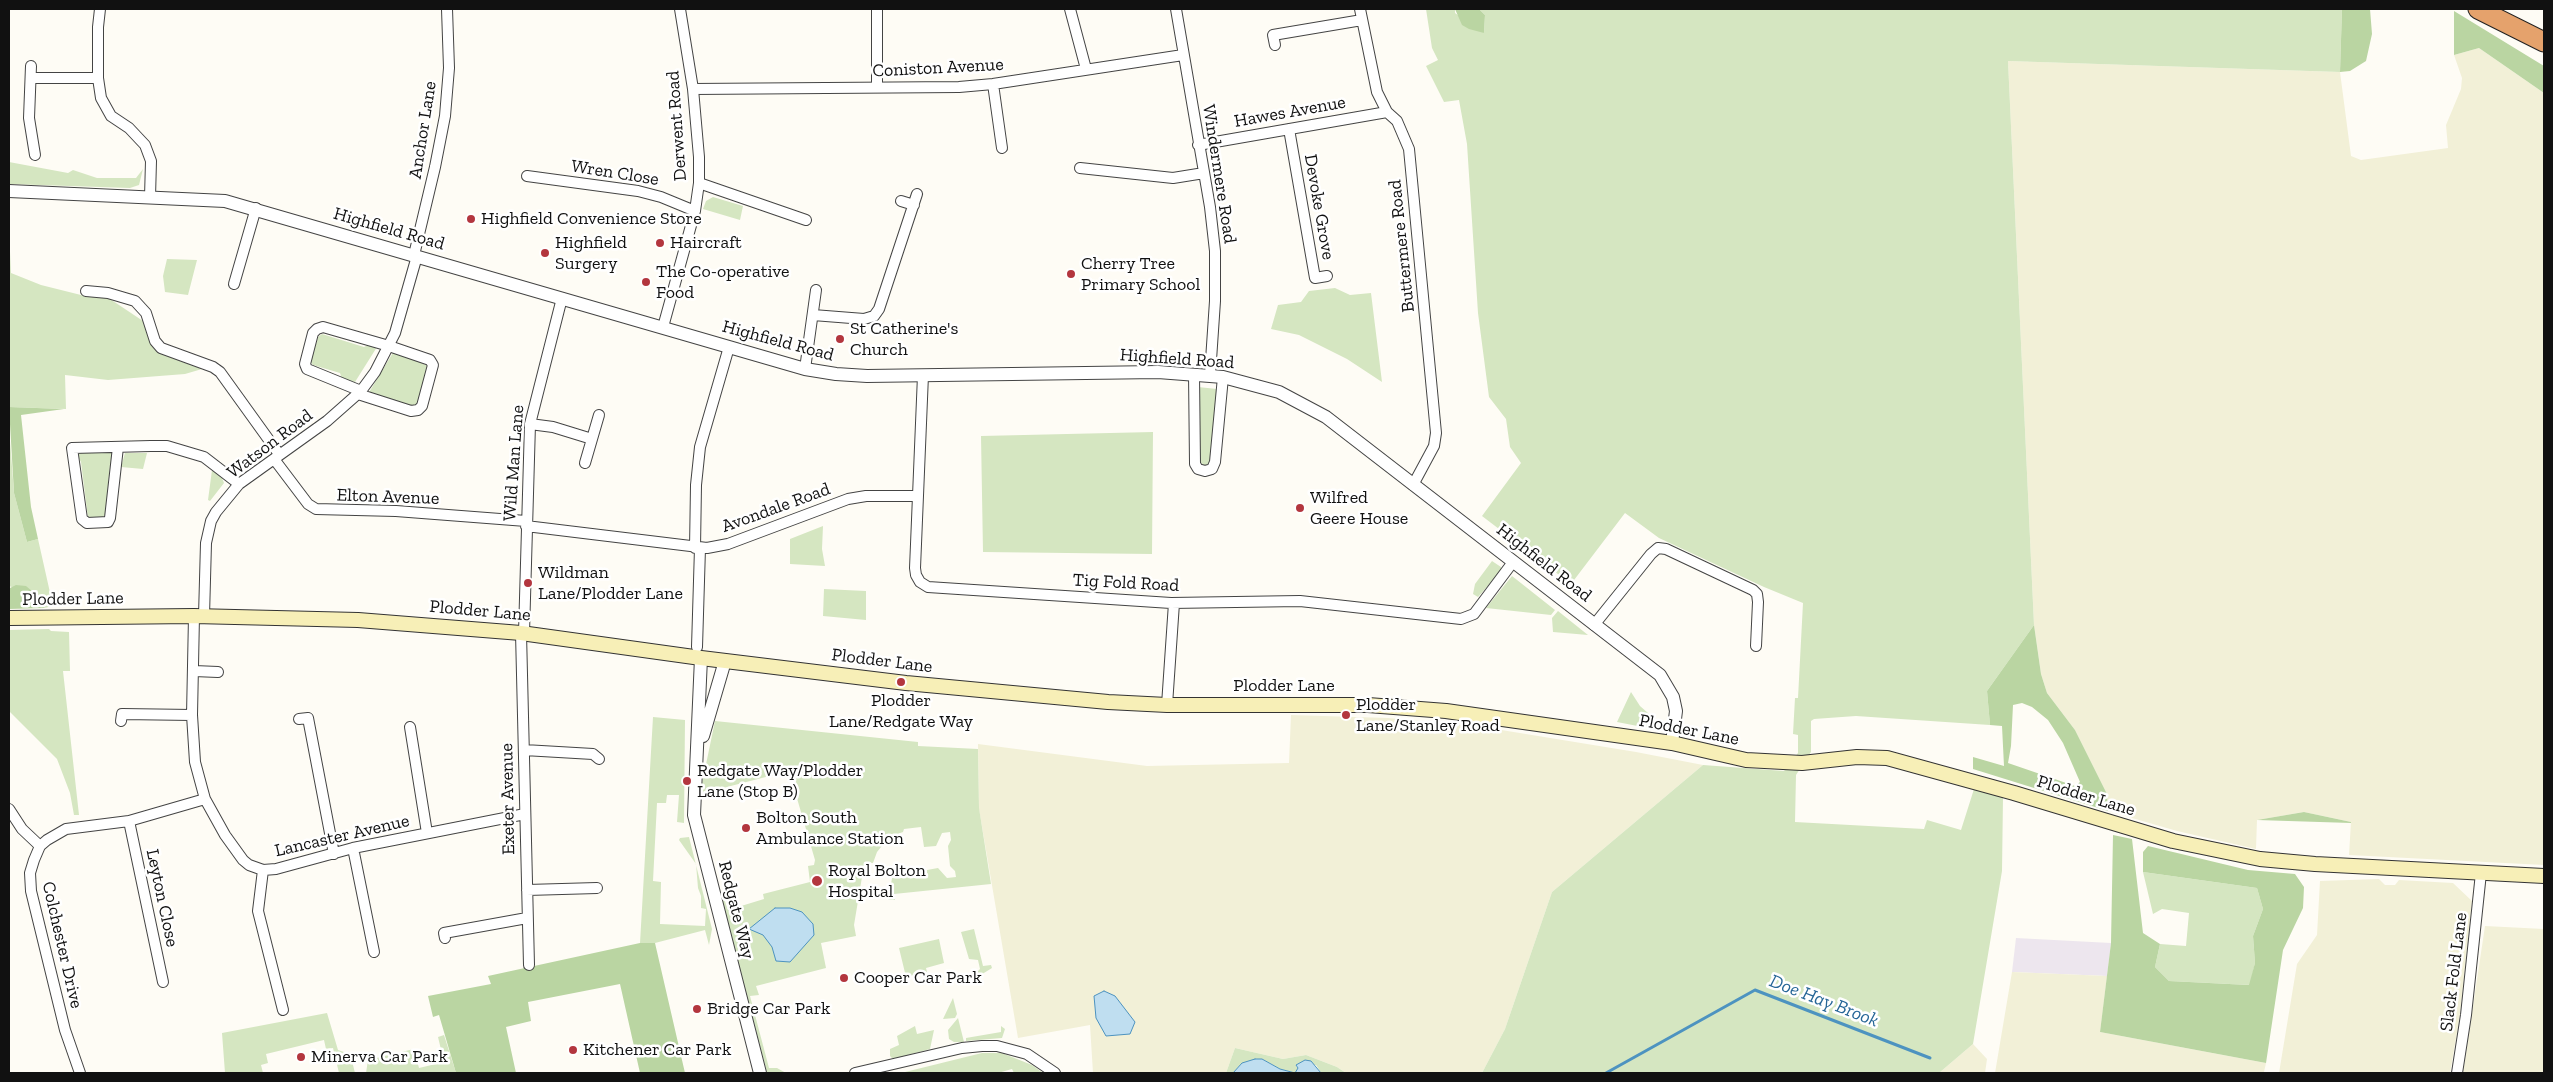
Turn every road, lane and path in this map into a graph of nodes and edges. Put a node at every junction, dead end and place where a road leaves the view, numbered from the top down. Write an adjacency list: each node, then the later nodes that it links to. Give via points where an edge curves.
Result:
1 (100, 9): 16 (street)
2 (447, 9): 37 (street, Anchor Lane, via 449,68 444,116)
3 (680, 9): 19 (street, Derwent Road)
4 (877, 9): 18 (street)
5 (1070, 9): 14 (street)
6 (1176, 9): 12 (street, Windermere Road)
7 (1360, 9): 9 (street, Buttermere Road)
8 (2478, 9): 10 (highway)
9 (1362, 20): 11 (street, via 1273,34); 20 (street, Buttermere Road, via 1377,92)
10 (2544, 42)
11 (1275, 45)
12 (1183, 55): 14 (street, Coniston Avenue); 22 (street, Windermere Road)
13 (31, 66): 15 (street)
14 (1086, 69): 17 (street, Coniston Avenue)
15 (32, 78): 16 (street); 24 (street, via 29,112 37,136)
16 (98, 78): 31 (street, via 105,108 145,145 151,161)
17 (993, 84): 18 (street, Coniston Avenue); 23 (street)
18 (877, 87): 19 (street, Coniston Avenue)
19 (693, 89): 28 (street, Derwent Road)
20 (1387, 112): 21 (street, Hawes Avenue); 61 (street, Buttermere Road, via 1397,121 1409,148 1435,418 1434,446)
21 (1289, 129): 22 (street, Hawes Avenue); 40 (street, Devoke Grove, via 1315,278)
22 (1198, 145): 26 (street, Windermere Road)
23 (1002, 148)
24 (35, 155)
25 (1080, 168): 26 (street, via 1172,178)
26 (1204, 173): 52 (street, Windermere Road, via 1214,251)
27 (527, 176): 35 (street, Wren Close, via 638,191)
28 (698, 183): 35 (street, Derwent Road); 36 (street)
29 (9, 191): 31 (street, Highfield Road)
30 (917, 194): 33 (street)
31 (150, 197): 34 (street, Highfield Road, via 225,200)
32 (900, 201): 33 (street)
33 (914, 205): 39 (street)
34 (256, 208): 37 (street, Highfield Road); 41 (street)
35 (695, 211): 46 (street, Derwent Road)
36 (806, 220)
37 (415, 255): 44 (street, Highfield Road); 47 (street, Watson Road, via 400,320)
38 (883, 263): 39 (street)
39 (893, 267): 45 (street, via 874,316 864,319)
40 (1327, 276)
41 (234, 284)
42 (816, 290): 45 (street)
43 (86, 291): 58 (street, Elton Avenue, via 108,293 134,301 146,313 155,341 161,348 220,372)
44 (562, 298): 46 (street, Highfield Road); 55 (street, Wild Man Lane)
45 (813, 315): 49 (street)
46 (663, 327): 48 (street, Highfield Road)
47 (389, 346): 53 (street, Watson Road); 53 (street, via 430,360 433,365 422,406 412,411); 53 (street, via 323,327 313,333 307,369)
48 (729, 347): 49 (street, Highfield Road); 64 (street, via 700,447 696,485)
49 (805, 369): 51 (street, Highfield Road, via 836,374)
50 (1194, 374): 51 (street, Highfield Road); 52 (street, Highfield Road); 52 (street, Windermere Road, via 1196,464 1198,469 1205,471 1212,469 1215,462)
51 (923, 375): 62 (street, Tig Fold Road)
52 (1217, 376): 61 (street, Highfield Road, via 1279,392 1313,410)
53 (359, 392): 58 (street, Watson Road, via 327,421)
54 (599, 415): 56 (street)
55 (530, 424): 56 (street); 63 (street, Wild Man Lane)
56 (592, 439): 59 (street)
57 (118, 447): 57 (street, via 72,448 82,519 87,523 108,522 110,518); 60 (street, via 184,450 204,457)
58 (276, 456): 60 (street, Watson Road); 63 (street, Elton Avenue, via 308,504 321,510 396,511)
59 (584, 463)
60 (240, 484): 67 (street, Watson Road, via 216,512 208,532)
61 (1413, 485): 65 (street, Highfield Road)
62 (918, 496): 64 (street, Avondale Road, via 848,499 728,544); 66 (street, Tig Fold Road, via 916,575 928,587)
63 (526, 523): 64 (street, Avondale Road); 70 (street, Wild Man Lane)
64 (698, 548): 72 (street)
65 (1513, 562): 66 (street, Tig Fold Road, via 1474,614 1462,619 1300,602); 69 (street, Highfield Road)
66 (1174, 603): 76 (street)
67 (199, 616): 68 (main road, Plodder Lane); 70 (main road, Plodder Lane, via 358,620); 74 (street, Lancaster Avenue)
68 (9, 618)
69 (1594, 625): 71 (street, via 1650,554 1658,548 1666,549 1757,594); 81 (street, Highfield Road, via 1660,675 1668,686 1676,711)
70 (522, 633): 72 (main road, Plodder Lane); 82 (street, Exeter Avenue)
71 (1756, 646)
72 (699, 653): 73 (main road, Plodder Lane); 83 (street, Redgate Way)
73 (725, 662): 76 (main road, Plodder Lane, via 914,684); 83 (street, Redgate Way)
74 (194, 671): 75 (street); 77 (street, Lancaster Avenue)
75 (218, 672)
76 (1166, 705): 81 (main road, Plodder Lane, via 1368,705 1516,719)
77 (192, 715): 79 (street, via 122,714); 85 (street, Lancaster Avenue, via 195,762)
78 (298, 719): 92 (street, via 308,718)
79 (121, 721)
80 (410, 727): 89 (street)
81 (1672, 743): 94 (main road, Plodder Lane, via 1753,760 1802,763 1871,757 1905,761 2172,842 2260,859)
82 (524, 750): 84 (street, via 593,754); 87 (street, Exeter Avenue)
83 (697, 755): 105 (street, Redgate Way, via 694,815)
84 (599, 759)
85 (205, 799): 88 (street); 93 (street, Lancaster Avenue, via 243,860)
86 (9, 809): 90 (street, via 22,829)
87 (525, 814): 89 (street, Lancaster Avenue); 97 (street, Exeter Avenue)
88 (129, 821): 90 (street, via 66,829); 102 (street, Leyton Close)
89 (427, 832): 91 (street, Lancaster Avenue)
90 (40, 846): 104 (street, Colchester Drive, via 30,873 30,890 65,1030)
91 (353, 848): 92 (street, Lancaster Avenue); 100 (street)
92 (334, 854): 93 (street, Lancaster Avenue)
93 (263, 870): 103 (street, via 258,911)
94 (2481, 874): 95 (main road, Plodder Lane); 108 (street, Slack Fold Lane, via 2468,1006)
95 (2544, 876)
96 (597, 888): 97 (street)
97 (527, 890): 98 (street, Exeter Avenue)
98 (527, 918): 99 (street, via 444,933); 101 (street, Exeter Avenue)
99 (445, 938)
100 (374, 952)
101 (528, 965)
102 (163, 982)
103 (283, 1010)
104 (80, 1073)
105 (760, 1073)
106 (856, 1073): 107 (street, via 962,1048 989,1046 1027,1054)
107 (1056, 1073)
108 (2457, 1073)

